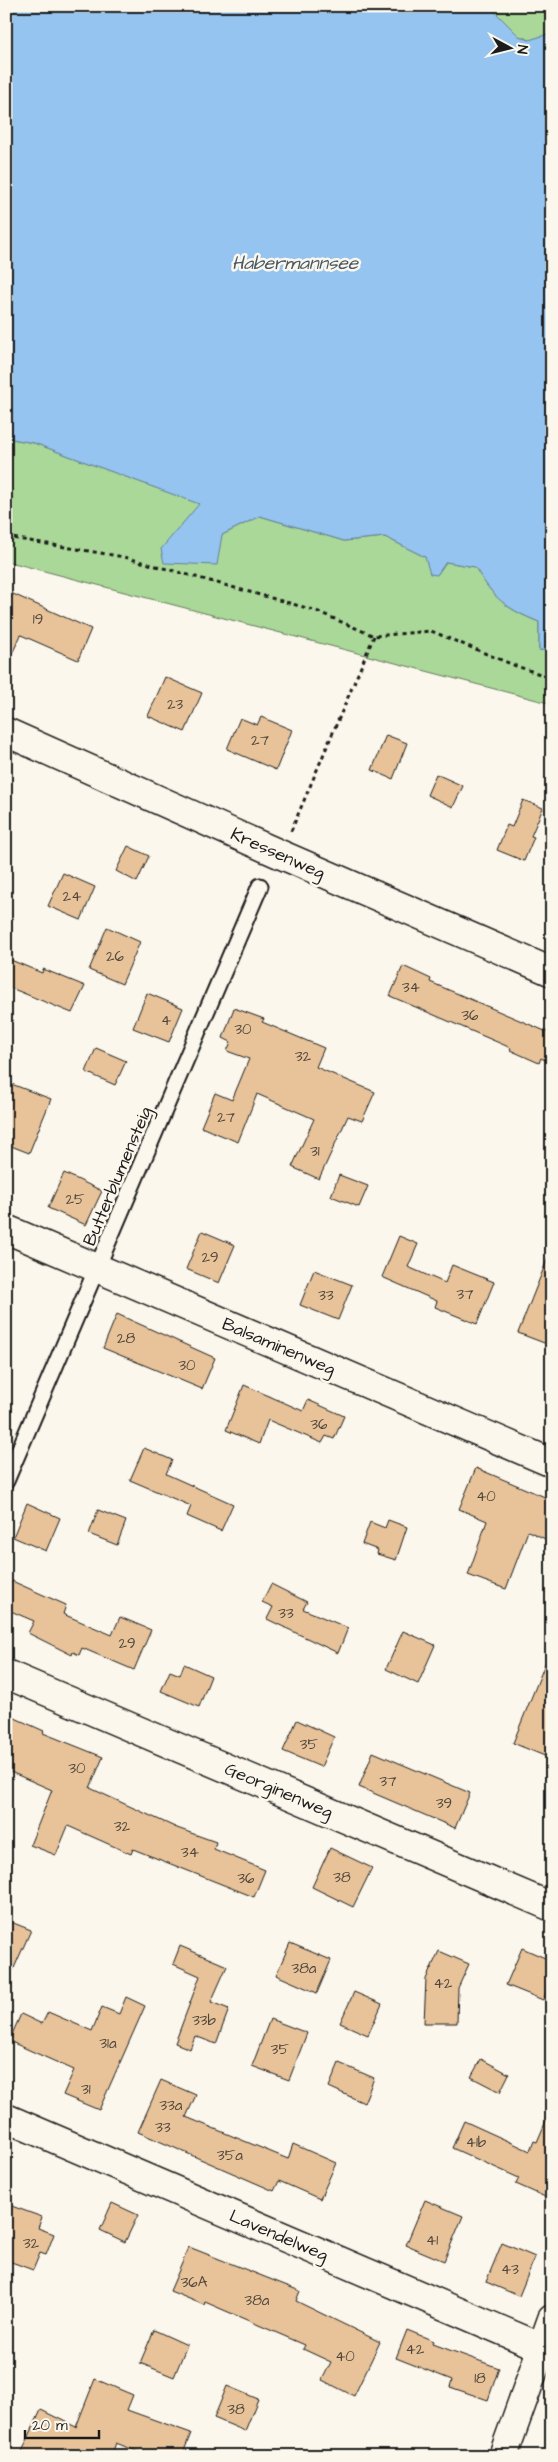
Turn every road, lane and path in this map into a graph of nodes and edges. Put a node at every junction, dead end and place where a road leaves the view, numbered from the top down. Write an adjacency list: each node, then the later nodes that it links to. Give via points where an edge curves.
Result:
1 (6, 537): 2 (path, via 124,556 314,610)
2 (374, 636): 3 (path, via 431,631); 5 (path)
3 (552, 678)
4 (6, 732): 5 (street, Kressenweg)
5 (281, 855): 7 (street, Kressenweg)
6 (260, 886): 9 (lane, Butterblumensteig)
7 (552, 972)
8 (6, 1229): 9 (street, Balsaminenweg)
9 (98, 1268): 10 (street, Balsaminenweg); 11 (lane, Butterblumensteig)
10 (552, 1463)
11 (6, 1481)
12 (6, 1674): 13 (street, Georginenweg)
13 (552, 1907)
14 (6, 2118): 16 (street, Lavendelweg)
15 (552, 2319): 16 (street)
16 (547, 2350): 17 (street)
17 (503, 2456)

